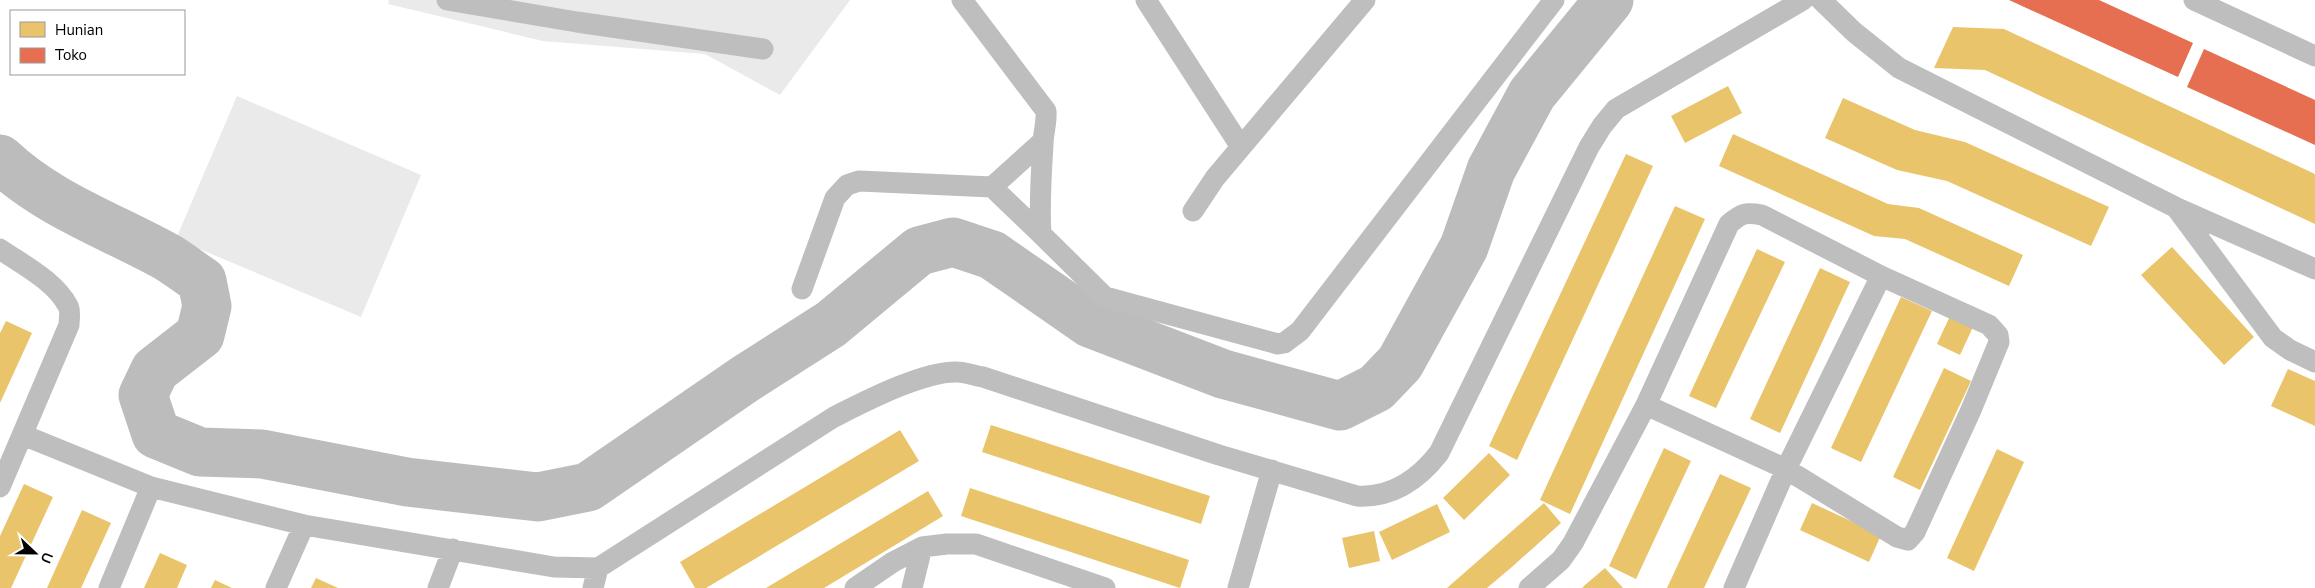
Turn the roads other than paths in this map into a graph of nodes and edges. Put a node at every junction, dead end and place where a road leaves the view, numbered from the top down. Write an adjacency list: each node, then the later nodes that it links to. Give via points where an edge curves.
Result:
1 (447, 0): 9 (street)
2 (962, 0): 11 (street, via 1046,110)
3 (1365, 0): 12 (street)
4 (1554, 0): 16 (street, via 1300,331 1284,343 1105,297)
5 (1803, 0): 24 (street, via 1616,109 1602,126 1584,156 1439,453 1428,467 1411,482 1372,497 1356,496)
6 (1821, 0): 14 (street, via 1899,68)
7 (2194, 0): 10 (street)
8 (1152, 2): 12 (street)
9 (763, 49)
10 (2315, 56)
11 (1043, 141): 13 (street); 16 (street, via 1039,204)
12 (1241, 147): 15 (street)
13 (992, 187): 16 (street); 20 (street, via 859,181 847,185 835,198)
14 (2175, 207): 18 (street); 21 (street, via 2273,338)
15 (1193, 211)
16 (1041, 234)
17 (0, 249): 23 (street, via 40,276 70,308 69,325)
18 (2315, 269)
19 (1881, 276): 22 (street, via 1762,215 1748,212 1738,216 1729,224); 25 (street); 25 (street, via 1989,325 1998,335 1999,342 1915,532 1908,540 1897,537)
20 (802, 289)
21 (2315, 362)
22 (1646, 405): 25 (street); 41 (street, via 1573,543 1561,560)
23 (23, 436): 26 (street); 27 (street)
24 (1272, 470): 31 (street, via 983,378 956,372 928,376 863,402 814,429); 40 (street)
25 (1786, 470): 42 (street)
26 (151, 487): 28 (street); 33 (street)
27 (0, 488)
28 (304, 525): 30 (street); 34 (street)
29 (922, 547): 32 (street, via 976,544); 37 (street); 38 (street)
30 (453, 550): 31 (street, via 554,567); 35 (street)
31 (598, 568): 36 (street)
32 (1080, 585): 39 (street)
33 (109, 588)
34 (276, 588)
35 (438, 588)
36 (592, 588)
37 (855, 588)
38 (912, 588)
39 (1105, 588)
40 (1238, 588)
41 (1529, 588)
42 (1734, 588)

